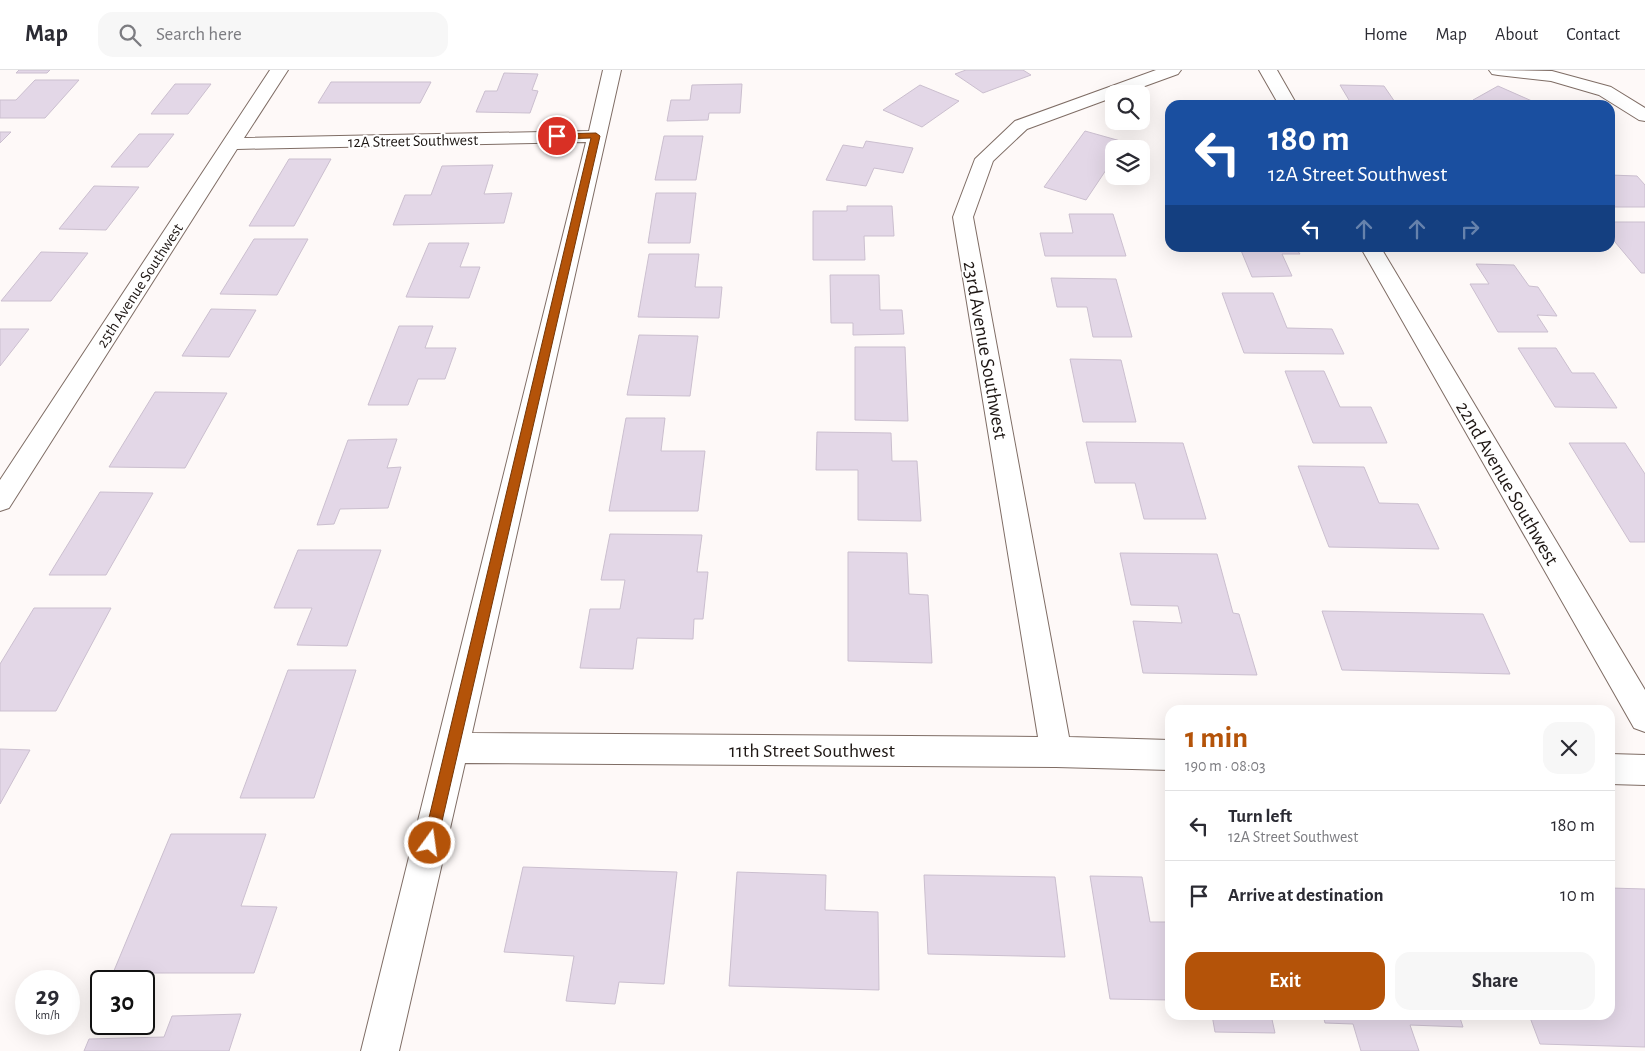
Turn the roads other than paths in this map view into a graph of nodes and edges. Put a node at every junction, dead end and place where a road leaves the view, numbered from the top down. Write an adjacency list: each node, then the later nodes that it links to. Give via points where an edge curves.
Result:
1 (279, 70): 9 (street, 25th Avenue Southwest)
2 (612, 70): 8 (street)
3 (1172, 70): 14 (street, 23rd Avenue Southwest, via 1021,126 984,159 963,217)
4 (1268, 70): 6 (street)
5 (1498, 70): 7 (street, via 1552,76 1604,91)
6 (1285, 100)
7 (1645, 116)
8 (596, 136): 9 (street, 12A Street Southwest); 13 (street)
9 (230, 144): 11 (street, 25th Avenue Southwest)
10 (1373, 252): 12 (street, 22nd Avenue Southwest)
11 (0, 501)
12 (1645, 718)
13 (453, 748): 14 (street, 11th Street Southwest); 18 (street)
14 (1056, 752): 15 (street, 11th Street Southwest)
15 (1165, 755)
16 (1615, 769): 17 (street)
17 (1645, 770)
18 (380, 1051)

